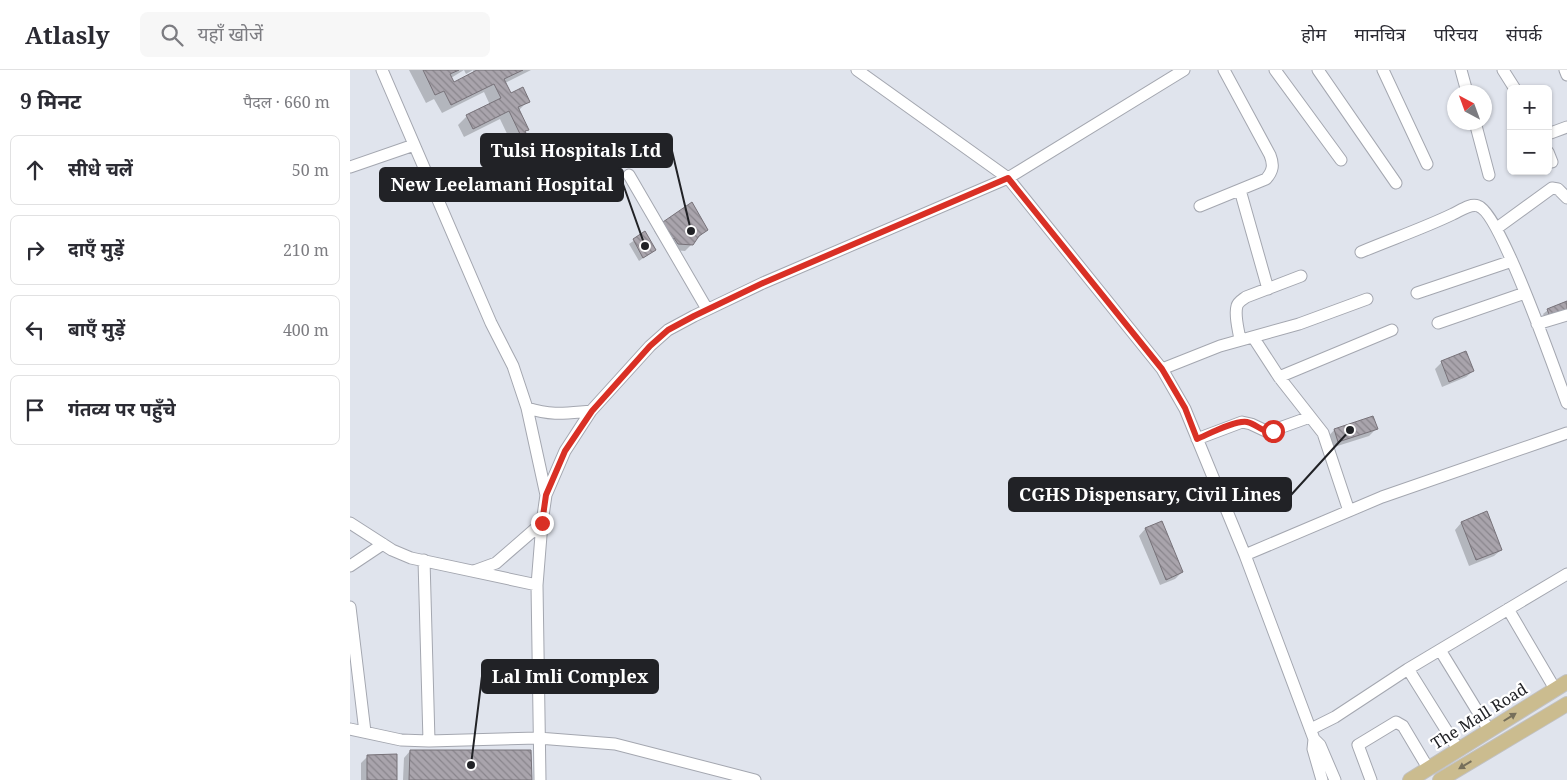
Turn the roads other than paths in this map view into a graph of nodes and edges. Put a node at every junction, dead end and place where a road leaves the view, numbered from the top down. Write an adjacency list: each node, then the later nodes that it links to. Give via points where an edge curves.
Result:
1 (382, 70): 17 (street)
2 (857, 70): 23 (street)
3 (1184, 70): 23 (street)
4 (1224, 70): 25 (street, via 1273,168 1266,179)
5 (1275, 70): 18 (street)
6 (1318, 70): 24 (street)
7 (1383, 70): 19 (street)
8 (1503, 70): 13 (street)
9 (1565, 70): 11 (street)
10 (1464, 71): 12 (street)
11 (1567, 75)
12 (1466, 85)
13 (1512, 85)
14 (1567, 126): 16 (street)
15 (1477, 130): 22 (street)
16 (1552, 132)
17 (414, 145): 20 (street); 46 (street, via 513,366)
18 (1342, 160)
19 (1427, 164)
20 (350, 166)
21 (629, 175): 36 (street)
22 (1489, 175)
23 (1008, 178): 36 (street); 43 (street)
24 (1396, 183)
25 (1240, 190): 27 (street); 32 (street)
26 (1567, 198): 28 (street, via 1552,188)
27 (1200, 206)
28 (1497, 228): 29 (street, via 1484,209 1478,205 1469,206); 30 (street)
29 (1361, 252)
30 (1512, 261): 33 (street); 34 (street)
31 (1301, 276): 32 (street)
32 (1268, 289): 42 (street, via 1246,297 1236,306)
33 (1416, 293)
34 (1524, 293): 38 (street); 39 (street)
35 (1368, 299): 41 (street)
36 (707, 309): 47 (street, via 668,330)
37 (1567, 314): 39 (street)
38 (1438, 322)
39 (1537, 324): 45 (street)
40 (1392, 330): 44 (street)
41 (1253, 337): 42 (street); 44 (street)
42 (1240, 340): 43 (street)
43 (1162, 369): 50 (street, via 1185,408)
44 (1279, 377): 48 (street)
45 (1567, 403)
46 (528, 408): 47 (street, via 556,415); 51 (street)
47 (592, 411): 51 (street, via 565,451)
48 (1310, 417): 50 (street, via 1268,432 1242,422); 52 (street, via 1324,433)
49 (1567, 433): 52 (street)
50 (1197, 439): 56 (street)
51 (546, 495): 54 (street)
52 (1349, 511): 56 (street)
53 (350, 523): 55 (street)
54 (542, 523): 59 (street, via 496,563); 61 (street)
55 (383, 544): 57 (street, via 400,554); 58 (street)
56 (1245, 555): 71 (street)
57 (424, 560): 59 (street); 73 (street)
58 (350, 566)
59 (472, 571): 61 (street)
60 (1567, 574): 63 (street)
61 (537, 586): 72 (street)
62 (350, 607): 70 (street)
63 (1508, 609): 64 (street); 66 (street)
64 (1440, 650): 65 (street); 69 (street)
65 (1408, 669): 71 (street); 74 (street)
66 (1561, 686): 69 (main road, The Mall Road, one-way to 66)
67 (1567, 704): 83 (main road, one-way to 83)
68 (350, 729): 70 (street)
69 (1489, 730): 74 (main road, The Mall Road)
70 (365, 732): 73 (street, via 400,740)
71 (1312, 734): 79 (street); 80 (street)
72 (538, 738): 73 (street); 76 (street, via 615,744); 77 (street)
73 (429, 741)
74 (1458, 749): 75 (main road, The Mall Road)
75 (1428, 768): 81 (street, via 1403,726 1396,722 1358,745); 82 (main road, The Mall Road)
76 (720, 776): 78 (street)
77 (540, 780)
78 (754, 780)
79 (1322, 780)
80 (1335, 780)
81 (1371, 780)
82 (1410, 780)
83 (1440, 780)

